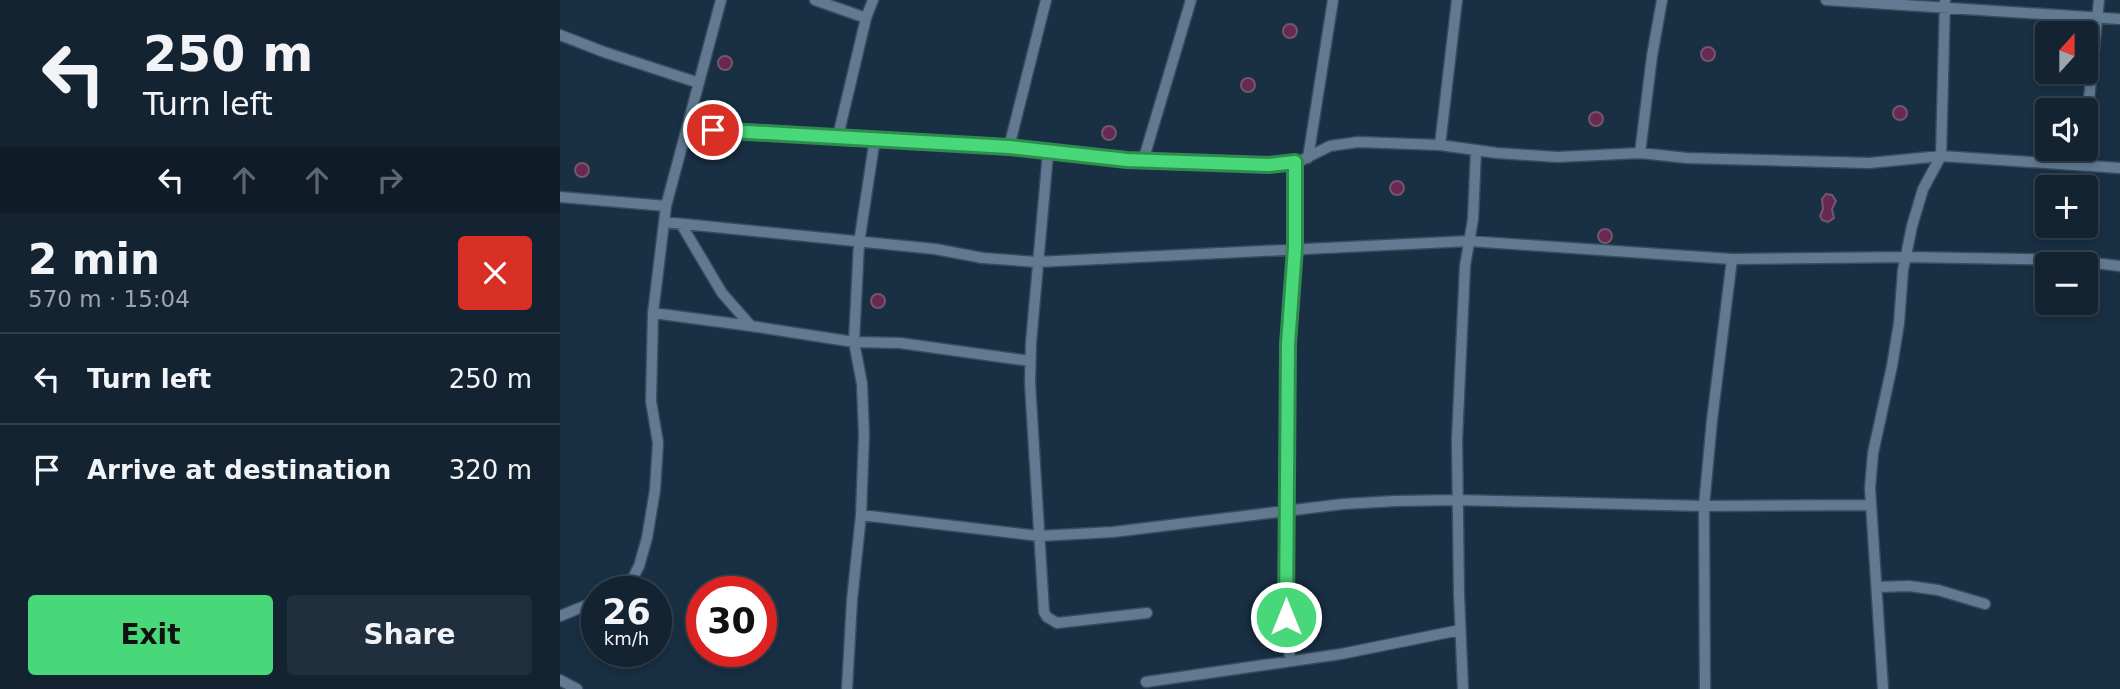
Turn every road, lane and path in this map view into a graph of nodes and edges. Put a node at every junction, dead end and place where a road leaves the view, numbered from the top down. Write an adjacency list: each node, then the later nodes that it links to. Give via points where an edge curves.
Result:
1 (721, 0): 16 (street)
2 (815, 0): 12 (street)
3 (873, 0): 12 (street)
4 (1046, 0): 22 (street)
5 (1191, 0): 28 (street)
6 (1333, 0): 27 (street)
7 (1457, 0): 21 (street)
8 (1662, 0): 25 (street)
9 (1826, 0): 11 (street)
10 (2099, 0): 13 (street)
11 (1945, 5): 13 (street); 26 (street)
12 (866, 18): 19 (street)
13 (2097, 18): 14 (street); 17 (street)
14 (2120, 19)
15 (560, 35): 16 (street)
16 (699, 83): 18 (street)
17 (2089, 98)
18 (688, 129): 19 (street); 34 (street)
19 (838, 136): 20 (street)
20 (875, 138): 22 (street); 38 (street)
21 (1440, 145): 23 (street); 27 (street, via 1358,142 1330,146)
22 (1009, 147): 24 (street)
23 (1476, 150): 25 (street, via 1557,157); 37 (street)
24 (1048, 153): 28 (street); 42 (street)
25 (1640, 153): 26 (street, via 1869,163)
26 (1941, 156): 31 (street); 40 (street, via 1923,190)
27 (1308, 158): 30 (street)
28 (1143, 161): 30 (street)
29 (2082, 161): 31 (street)
30 (1295, 162): 39 (street)
31 (2082, 165): 32 (street)
32 (2120, 168)
33 (560, 197): 34 (street)
34 (666, 205): 35 (street)
35 (664, 222): 36 (street); 44 (street)
36 (681, 224): 38 (street); 45 (street, via 722,293)
37 (1469, 241): 39 (street); 41 (street); 48 (street, via 1460,367)
38 (859, 243): 42 (street); 46 (street)
39 (1295, 248): 42 (street); 51 (street, via 1288,344)
40 (1906, 257): 41 (street); 43 (street, via 2069,260); 49 (street, via 1892,366 1873,453)
41 (1732, 259): 50 (street)
42 (1037, 262): 47 (street)
43 (2120, 266)
44 (653, 313): 45 (street); 54 (street, via 651,401 658,443 655,490 647,538)
45 (751, 326): 46 (street)
46 (854, 342): 47 (street, via 900,343); 52 (street, via 862,384)
47 (1030, 361): 53 (street)
48 (1458, 500): 50 (street); 51 (street); 60 (street)
49 (1871, 505): 50 (street); 55 (street)
50 (1704, 506): 67 (street)
51 (1288, 511): 53 (street, via 1127,531); 61 (street)
52 (861, 515): 53 (street); 65 (street)
53 (1039, 536): 58 (street, via 1047,617 1063,623)
54 (634, 576)
55 (1878, 586): 56 (street, via 1938,590); 68 (street)
56 (1985, 604)
57 (581, 607): 59 (street)
58 (1147, 614)
59 (560, 616)
60 (1460, 630): 61 (street); 66 (street)
61 (1290, 661): 63 (street)
62 (560, 680): 64 (street)
63 (1146, 682)
64 (577, 689)
65 (847, 689)
66 (1463, 689)
67 (1705, 689)
68 (1883, 689)

